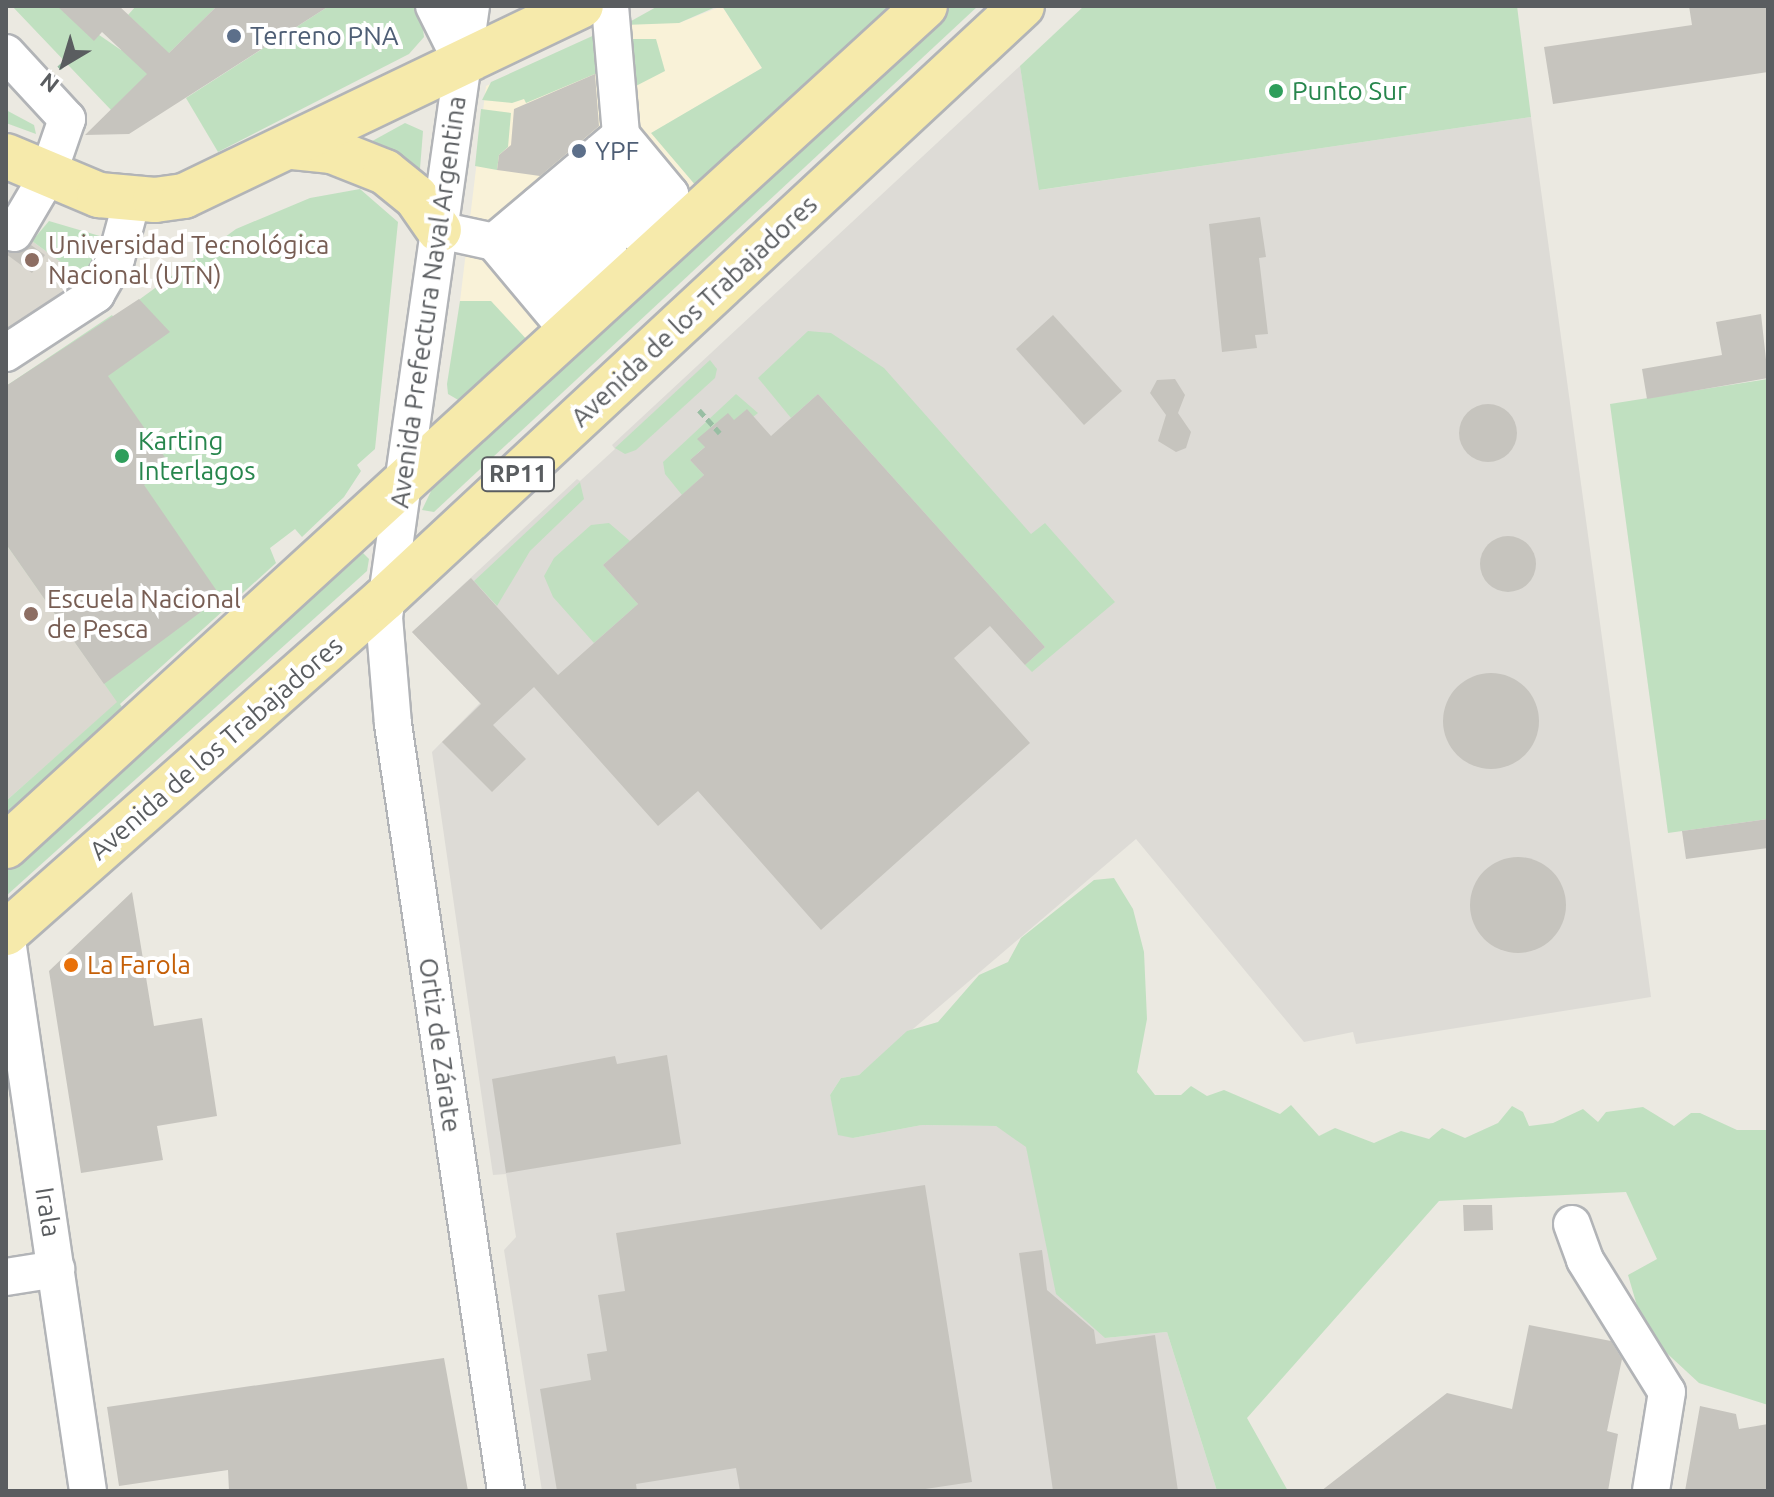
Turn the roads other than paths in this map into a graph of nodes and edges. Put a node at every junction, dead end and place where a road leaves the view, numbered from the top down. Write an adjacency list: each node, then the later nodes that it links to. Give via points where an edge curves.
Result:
1 (434, 6): 8 (street)
2 (471, 6): 8 (street, Avenida Prefectura Naval Argentina)
3 (581, 6): 8 (main road)
4 (610, 6): 12 (street)
5 (925, 6): 16 (main road, RP11)
6 (1022, 6): 21 (main road, Avenida de los Trabajadores / RP11)
7 (6, 53): 11 (street, via 67,119)
8 (462, 62): 9 (main road); 14 (street, Avenida Prefectura Naval Argentina)
9 (293, 147): 13 (main road, via 184,196); 14 (main road, via 332,151 385,172 416,197)
10 (6, 156): 11 (main road)
11 (47, 177): 13 (main road); 15 (street)
12 (558, 189): 14 (street); 16 (street, via 629,230); 16 (street, via 670,194); 17 (street, via 608,248); 17 (street, via 566,285); 18 (street)
13 (132, 200): 19 (street, via 116,259 96,294)
14 (439, 230): 20 (street, Avenida Prefectura Naval Argentina)
15 (14, 233)
16 (672, 239): 17 (main road, RP11)
17 (611, 295): 18 (main road, RP11)
18 (570, 333): 20 (main road, RP11)
19 (6, 353)
20 (401, 488): 21 (street, Avenida Prefectura Naval Argentina); 22 (main road, RP11)
21 (384, 599): 23 (main road, Avenida de los Trabajadores / RP11); 28 (street, Ortiz de Zárate, via 393,724)
22 (6, 846)
23 (6, 933): 25 (street, Irala)
24 (1572, 1224): 29 (street, via 1585,1260 1667,1392)
25 (56, 1269): 26 (street); 27 (street, Irala)
26 (6, 1277)
27 (88, 1491)
28 (506, 1491)
29 (1651, 1491)

